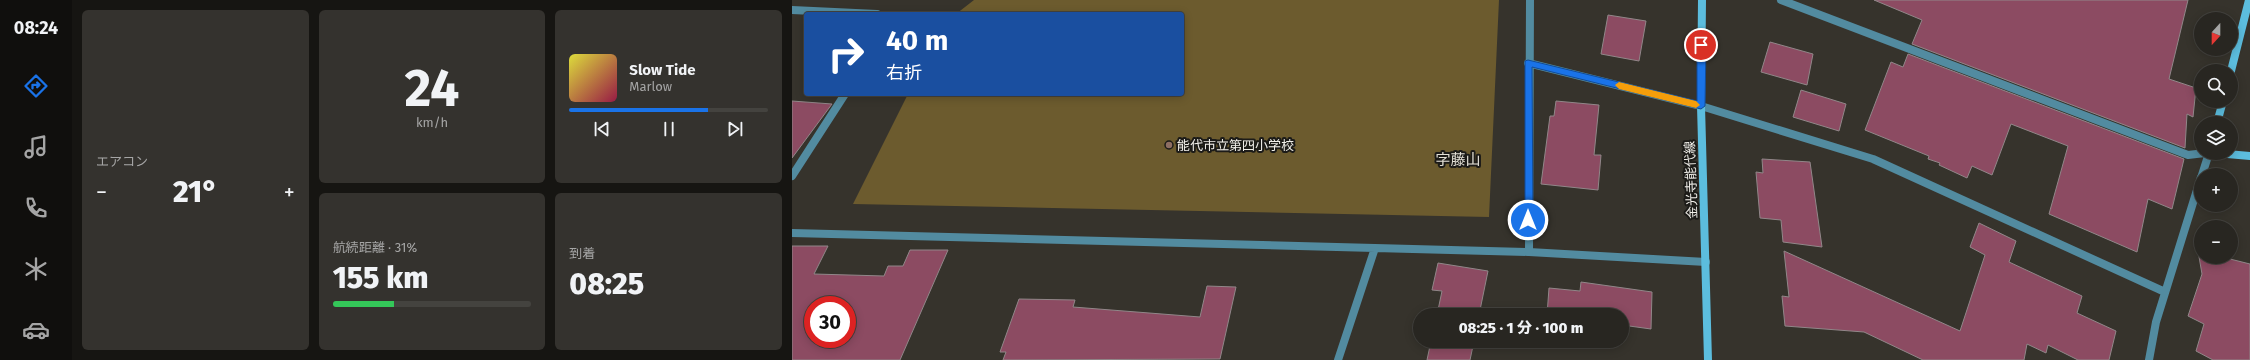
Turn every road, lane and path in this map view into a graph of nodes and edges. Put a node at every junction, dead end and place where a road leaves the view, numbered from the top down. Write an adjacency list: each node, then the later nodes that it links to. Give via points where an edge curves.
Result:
1 (1530, 0): 7 (street)
2 (1702, 0): 10 (main road, 金光寺能代線)
3 (1781, 0): 11 (street, via 2188,155)
4 (2250, 0): 8 (main road)
5 (792, 10): 6 (street)
6 (834, 12)
7 (1528, 63): 10 (street); 18 (street)
8 (2232, 64)
9 (843, 96): 14 (street)
10 (1701, 106): 19 (main road, 金光寺能代線); 20 (street, via 1873,159)
11 (2194, 154)
12 (2238, 155): 13 (main road)
13 (2250, 156)
14 (792, 176)
15 (2194, 199): 20 (street)
16 (792, 233): 17 (street)
17 (1374, 248): 18 (street); 21 (street)
18 (1529, 252): 19 (street)
19 (1706, 262): 22 (main road, 金光寺能代線)
20 (2165, 292): 23 (street)
21 (1338, 360)
22 (1708, 360)
23 (2149, 360)

